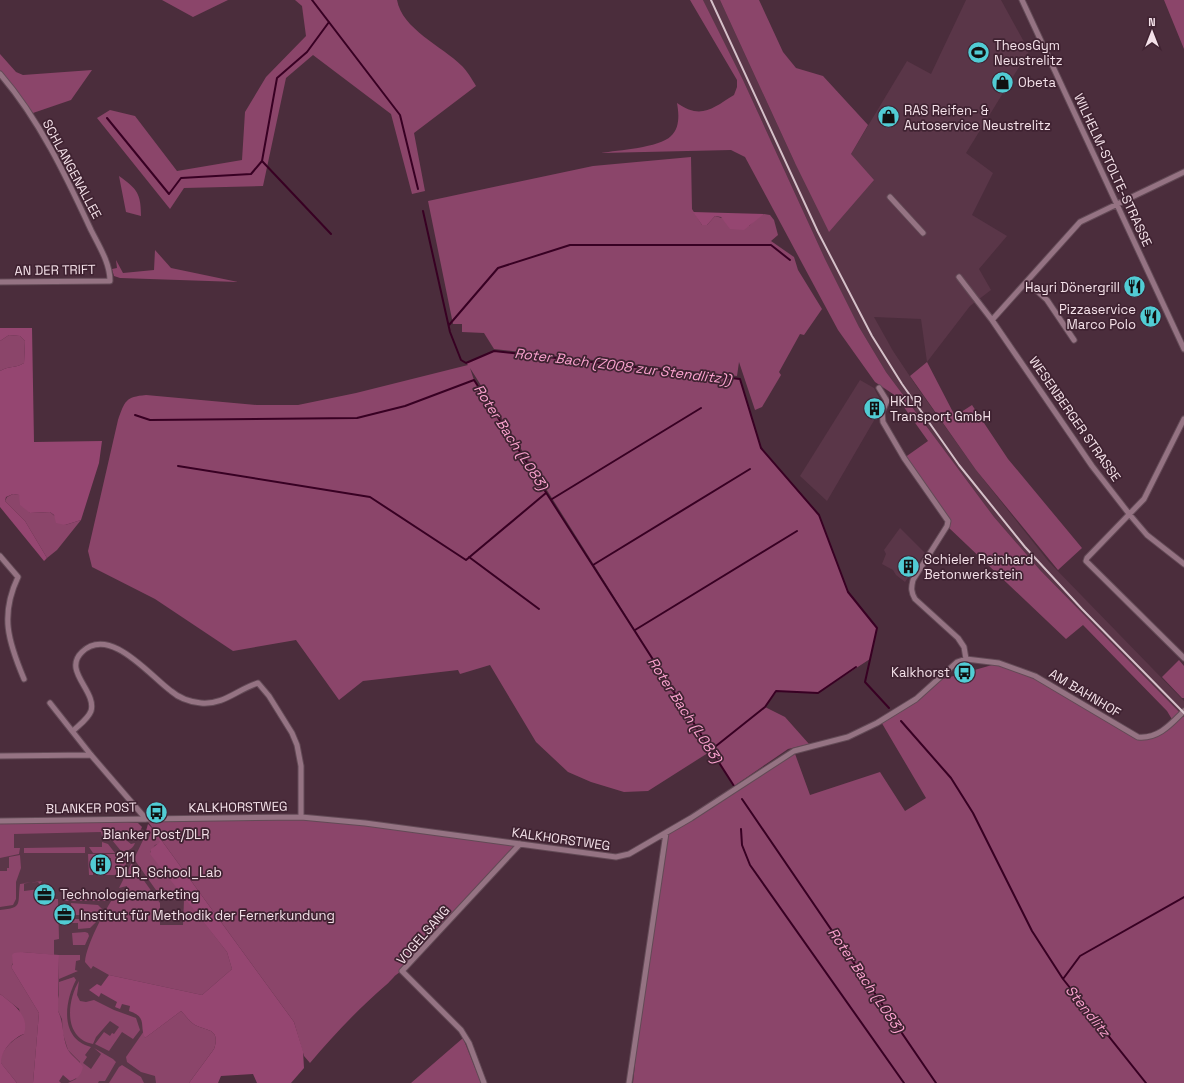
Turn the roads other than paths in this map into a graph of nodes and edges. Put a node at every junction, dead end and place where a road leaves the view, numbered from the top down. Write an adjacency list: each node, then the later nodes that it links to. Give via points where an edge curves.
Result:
1 (1022, 0): 5 (street, WILHELM-STOLTE-STRASSE)
2 (0, 74): 8 (street, SCHLANGENALLEE, via 31,116 76,196 109,267)
3 (1184, 172): 5 (street)
4 (890, 197): 6 (street)
5 (1116, 203): 10 (street, via 1080,222); 13 (street, WILHELM-STOLTE-STRASSE)
6 (923, 233)
7 (959, 277): 11 (street, WESENBERGER STRASSE)
8 (110, 281): 9 (street, AN DER TRIFT)
9 (0, 282)
10 (1027, 282): 11 (street); 12 (street, via 1047,300)
11 (992, 320): 16 (street, WESENBERGER STRASSE, via 1092,466)
12 (1074, 340)
13 (1184, 350)
14 (879, 388): 19 (street, via 887,401 882,412 883,422 904,458 948,521 948,526 913,580 912,593 915,599 958,638 964,647)
15 (1184, 420): 16 (street, via 1144,499)
16 (1130, 515): 18 (street, WESENBERGER STRASSE, via 1146,535); 20 (street, via 1086,561)
17 (0, 556): 21 (street, via 18,577 6,602 4,614 9,640)
18 (1184, 564)
19 (966, 658): 23 (street, AM BAHNHOF, via 999,663 1029,674 1138,737 1146,738 1162,732); 30 (street, KALKHORSTWEG, via 957,662 916,699 876,723 848,737 794,752)
20 (1184, 658)
21 (24, 679)
22 (50, 703): 24 (street, BLANKER POST)
23 (1184, 711)
24 (72, 731): 25 (street, BLANKER POST); 27 (street, via 91,711 89,696 78,678 77,668 82,652 92,646 118,648 183,699 201,703 220,701 258,684 273,702 297,745 301,766)
25 (91, 755): 26 (street); 28 (street, BLANKER POST)
26 (0, 756)
27 (301, 817): 28 (street, KALKHORSTWEG); 31 (street, KALKHORSTWEG)
28 (146, 819): 29 (street, BLANKER POST)
29 (0, 821)
30 (666, 833): 31 (street, KALKHORSTWEG, via 630,854 616,857); 33 (street)
31 (520, 844): 32 (street, VOGELSANG, via 402,971 461,1030 469,1043)
32 (484, 1083)
33 (629, 1083)

